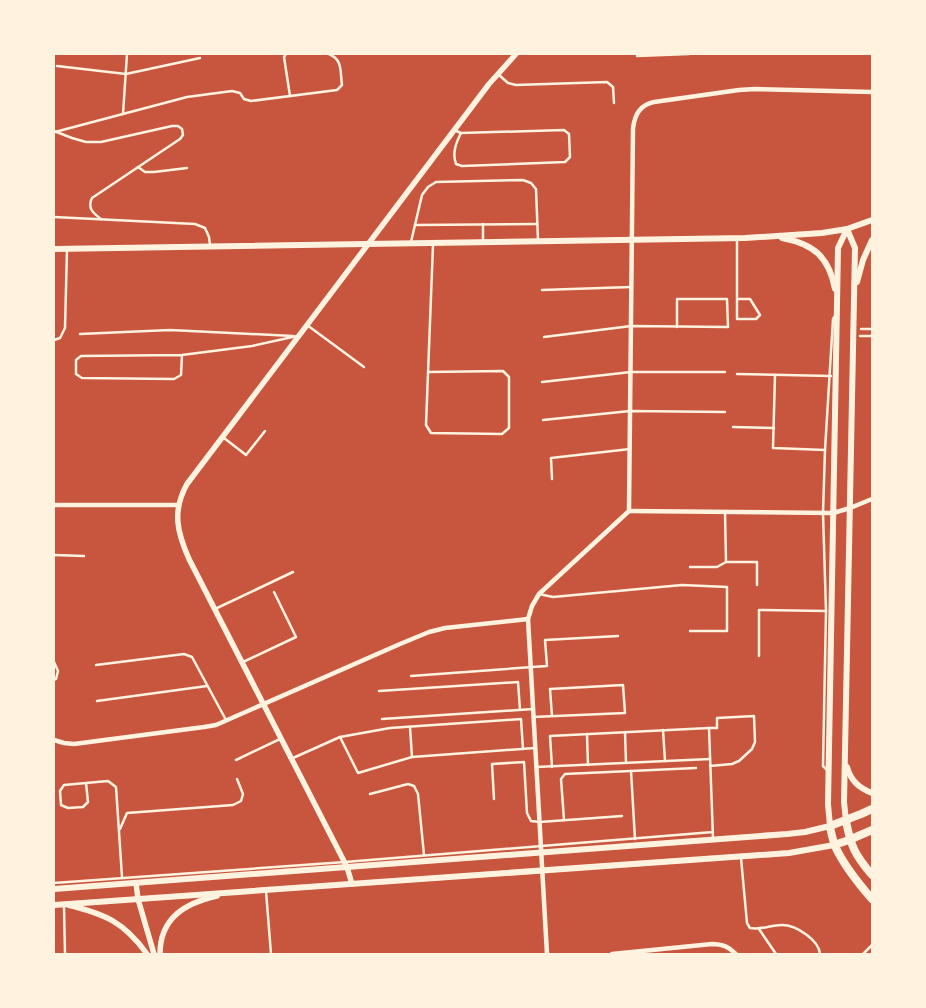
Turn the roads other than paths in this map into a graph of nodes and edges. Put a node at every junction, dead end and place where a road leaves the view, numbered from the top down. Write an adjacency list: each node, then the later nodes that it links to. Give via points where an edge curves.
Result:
1 (127, 54): 9 (lane)
2 (286, 54): 12 (lane)
3 (329, 54): 12 (lane, via 340,63 342,86 337,90)
4 (516, 54): 10 (street)
5 (689, 54): 6 (lane)
6 (637, 56)
7 (200, 58): 9 (lane)
8 (57, 66): 9 (lane)
9 (126, 74): 14 (lane)
10 (498, 74): 13 (lane, via 516,85 607,82 613,87); 15 (street)
11 (872, 92): 29 (street, via 755,89 659,100 644,105 635,117 633,128)
12 (290, 96): 14 (lane, via 251,101 232,91 179,98)
13 (614, 103)
14 (123, 114): 16 (lane)
15 (454, 130): 17 (lane); 34 (street)
16 (54, 132): 18 (lane, via 86,142 100,142 172,126 181,127 184,132 180,139)
17 (461, 133): 17 (lane, via 564,130 569,134 570,157 565,162 462,166 456,164 454,157)
18 (138, 166): 19 (lane, via 145,172); 21 (lane, via 92,198 91,209)
19 (187, 168)
20 (54, 217): 21 (lane)
21 (101, 219): 36 (lane, via 194,224 205,228)
22 (872, 220): 26 (main road)
23 (483, 224): 24 (lane); 25 (lane); 32 (lane)
24 (538, 224): 25 (lane, via 536,189 523,180 436,182 422,195); 31 (lane)
25 (415, 225): 35 (lane)
26 (847, 229): 27 (main road); 41 (main road, via 855,248); 43 (main road, via 838,248)
27 (771, 237): 28 (main road); 43 (main road, via 798,242 822,256 833,281)
28 (737, 238): 29 (main road); 42 (lane)
29 (632, 240): 31 (main road); 39 (street)
30 (872, 240): 41 (main road, via 859,272)
31 (538, 241): 32 (main road)
32 (483, 242): 33 (main road)
33 (433, 243): 35 (main road); 57 (lane)
34 (368, 244): 35 (main road); 36 (main road); 44 (street)
35 (411, 244)
36 (210, 247): 38 (main road)
37 (54, 249): 38 (main road)
38 (67, 249): 54 (lane, via 65,328 60,338)
39 (632, 287): 40 (lane); 45 (street)
40 (542, 290)
41 (854, 298): 77 (main road)
42 (737, 299): 42 (lane, via 737,319 756,320 760,315 750,300)
43 (837, 310): 62 (lane, via 833,319); 81 (main road)
44 (307, 325): 50 (street); 56 (lane)
45 (631, 326): 46 (lane); 53 (lane); 58 (street)
46 (677, 327): 46 (lane, via 728,327 728,300 677,300)
47 (861, 329): 48 (lane)
48 (872, 329)
49 (80, 334): 50 (lane, via 170,330)
50 (299, 336): 55 (lane); 70 (street)
51 (860, 336): 52 (lane)
52 (872, 336)
53 (544, 337)
54 (54, 340)
55 (182, 355): 55 (lane, via 81,356 76,360 76,374 82,378 174,379 181,375)
56 (364, 367)
57 (428, 372): 57 (lane, via 426,424 431,433 502,434 509,428 509,376 502,371)
58 (631, 372): 59 (lane); 63 (lane); 64 (street)
59 (725, 372)
60 (737, 374): 61 (lane)
61 (775, 375): 62 (lane); 68 (lane)
62 (830, 376): 72 (lane)
63 (542, 382)
64 (630, 411): 65 (lane); 66 (lane); 71 (street)
65 (725, 412)
66 (543, 420)
67 (733, 426): 68 (lane)
68 (774, 428): 72 (lane, via 773,448)
69 (265, 431): 70 (lane, via 246,455)
70 (223, 437): 76 (street, via 187,484)
71 (630, 449): 73 (lane, via 551,458); 78 (street)
72 (825, 450): 80 (lane)
73 (552, 479)
74 (872, 499): 77 (street)
75 (54, 505): 76 (street)
76 (178, 505): 90 (street, via 178,530 182,543)
77 (850, 508): 81 (street); 123 (main road)
78 (629, 511): 79 (street); 89 (street)
79 (726, 512): 80 (street); 84 (lane)
80 (823, 513): 81 (street); 91 (lane)
81 (833, 513): 135 (main road)
82 (54, 555): 83 (lane)
83 (84, 556)
84 (726, 562): 85 (lane, via 717,567); 87 (lane, via 756,562)
85 (690, 567)
86 (292, 572): 90 (lane)
87 (757, 585)
88 (274, 592): 97 (lane, via 296,636)
89 (539, 594): 92 (street); 93 (lane, via 553,597 682,585 727,587 727,631)
90 (215, 609): 97 (street)
91 (826, 611): 95 (lane, via 759,610); 135 (lane, via 823,766)
92 (528, 619): 99 (street); 105 (street, via 429,632)
93 (690, 631)
94 (618, 636): 99 (lane, via 545,640 546,666)
95 (759, 656)
96 (54, 662): 101 (lane, via 58,670)
97 (242, 663): 105 (street)
98 (96, 665): 102 (lane, via 184,654 192,657)
99 (530, 667): 100 (lane); 106 (street)
100 (411, 676)
101 (54, 680)
102 (208, 686): 104 (lane); 111 (lane)
103 (379, 691): 107 (lane, via 518,682)
104 (97, 701)
105 (264, 704): 111 (street); 117 (street)
106 (533, 709): 107 (lane); 109 (street)
107 (520, 710): 110 (lane)
108 (552, 716): 108 (lane, via 625,713 623,686 550,690); 109 (lane)
109 (534, 718): 120 (street)
110 (382, 719)
111 (227, 721): 119 (street, via 204,728 74,744)
112 (410, 727): 118 (lane); 121 (lane, via 521,719); 122 (lane)
113 (708, 728): 114 (lane); 125 (lane); 130 (lane, via 717,728 717,718 754,716 755,742 752,749 732,764)
114 (663, 730): 115 (lane); 127 (lane)
115 (625, 732): 116 (lane); 128 (lane)
116 (587, 734): 129 (lane); 132 (lane, via 550,736)
117 (281, 738): 124 (street); 126 (lane)
118 (340, 738): 122 (lane, via 358,773); 124 (lane)
119 (54, 740)
120 (535, 748): 121 (lane); 131 (street)
121 (523, 749): 122 (lane)
122 (412, 757)
123 (845, 758): 138 (main road, via 850,777); 144 (main road)
124 (292, 759): 157 (street)
125 (710, 759): 127 (lane); 130 (lane)
126 (236, 760)
127 (664, 761): 128 (lane)
128 (626, 763): 129 (lane)
129 (588, 765): 132 (lane)
130 (710, 766): 149 (lane)
131 (536, 767): 132 (lane); 145 (street)
132 (552, 767)
133 (696, 768): 134 (lane)
134 (631, 771): 143 (lane, via 565,774 561,779); 150 (lane)
135 (828, 771): 146 (main road)
136 (237, 779): 147 (lane, via 243,794 241,801 233,805 127,813)
137 (86, 783): 137 (lane, via 64,785 60,791 62,805 83,807 88,802); 147 (lane, via 108,781 116,787)
138 (872, 793)
139 (370, 794): 155 (lane, via 408,784 414,786 418,794)
140 (494, 799): 145 (lane, via 492,764 524,762 527,813 531,821)
141 (872, 809): 144 (highway)
142 (622, 816): 143 (lane)
143 (564, 820): 145 (lane)
144 (846, 821): 146 (highway); 152 (highway)
145 (540, 822): 154 (street)
146 (830, 826): 151 (main road, via 805,832); 153 (highway)
147 (119, 830): 161 (lane)
148 (872, 830): 152 (highway)
149 (712, 832): 150 (lane); 151 (lane)
150 (635, 839): 154 (lane)
151 (713, 840): 154 (main road)
152 (850, 840): 153 (highway); 160 (highway, via 854,852)
153 (834, 844): 156 (main road, via 789,853); 159 (highway)
154 (541, 850): 155 (lane); 157 (main road); 158 (street)
155 (424, 856): 157 (lane)
156 (740, 856): 158 (main road); 173 (lane, via 747,924)
157 (346, 865): 161 (lane); 163 (main road); 164 (street)
158 (542, 870): 164 (main road); 180 (street)
159 (849, 872): 169 (highway); 171 (lane)
160 (872, 875)
161 (122, 881): 162 (lane); 163 (main road); 165 (main road)
162 (54, 883)
163 (136, 883): 168 (street)
164 (352, 884): 166 (main road)
165 (54, 889)
166 (266, 890): 167 (main road); 179 (lane)
167 (230, 892): 168 (main road); 178 (street, via 194,902 179,911 162,936)
168 (138, 899): 170 (main road); 177 (street)
169 (872, 900)
170 (64, 904): 172 (main road); 175 (lane); 176 (street, via 108,917 136,939)
171 (872, 904)
172 (54, 905)
173 (758, 929): 184 (lane); 185 (lane, via 776,925 792,927 818,946)
174 (872, 945): 186 (lane)
175 (65, 954)
176 (146, 954)
177 (154, 954)
178 (160, 954)
179 (271, 954)
180 (547, 954)
181 (612, 954): 182 (street)
182 (616, 954): 183 (street, via 719,944)
183 (736, 954)
184 (776, 954)
185 (820, 954)
186 (863, 954)

